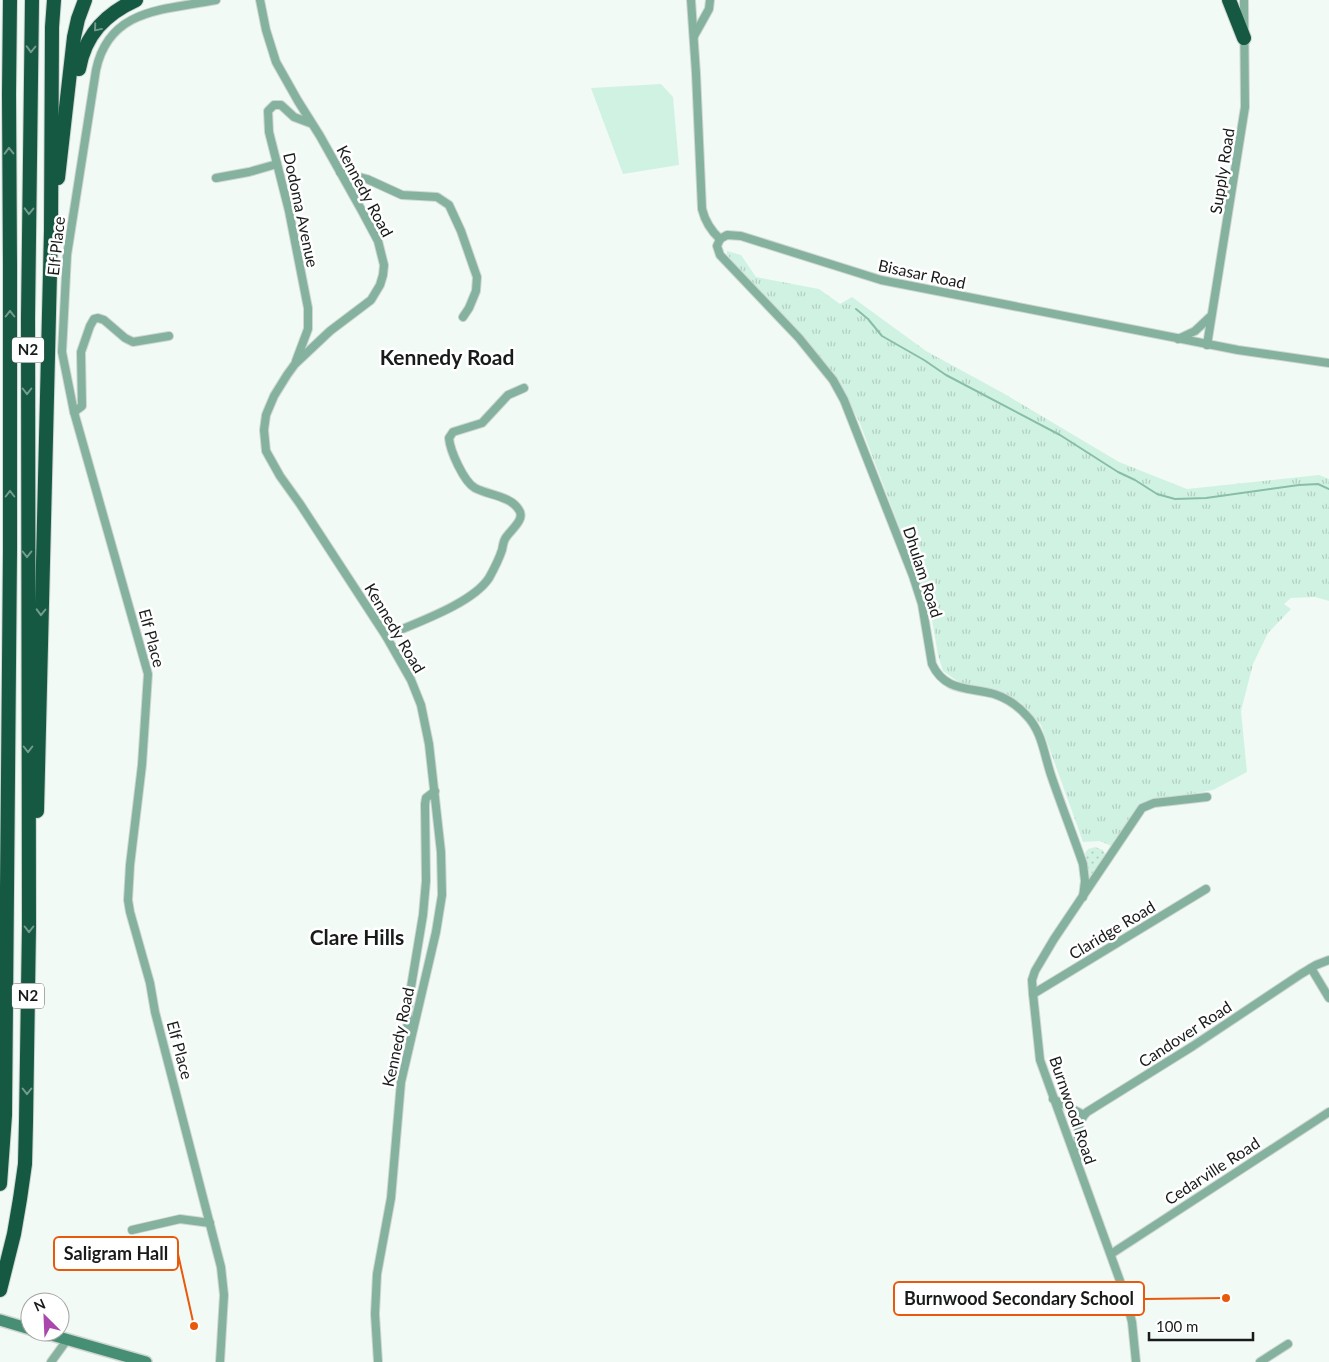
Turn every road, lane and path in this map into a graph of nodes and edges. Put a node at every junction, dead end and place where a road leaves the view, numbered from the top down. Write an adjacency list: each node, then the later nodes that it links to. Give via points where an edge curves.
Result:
1 (10, 0): 32 (highway, N2, one-way to 1)
2 (32, 0): 36 (highway, N2, one-way to 36, via 27,377)
3 (54, 0): 19 (highway)
4 (85, 0): 15 (highway, via 74,37)
5 (136, 0): 15 (highway, one-way to 15, via 110,14 89,37 82,55)
6 (216, 0): 29 (street, Elf Place, via 134,18 112,34 98,60 67,256 62,352)
7 (260, 0): 14 (street, Kennedy Road, via 276,62)
8 (691, 0): 12 (street)
9 (710, 0): 12 (street, via 709,9)
10 (1229, 0): 13 (highway)
11 (1244, 0): 13 (street, Supply Road)
12 (694, 37): 20 (street, via 702,209 706,223)
13 (1244, 38): 21 (street, Supply Road, via 1245,107)
14 (310, 123): 16 (street, Dodoma Avenue, via 294,117 281,105 269,108 267,114); 17 (street, Kennedy Road)
15 (60, 162): 19 (highway)
16 (277, 164): 18 (street); 27 (street, Dodoma Avenue, via 308,308 308,329)
17 (340, 172): 22 (street, via 367,179 402,195 437,197 449,205 477,277 476,292); 27 (street, Kennedy Road, via 378,241 384,275 371,300 330,331)
18 (216, 178)
19 (51, 231): 36 (highway, one-way to 36, via 37,856)
20 (720, 239): 24 (street, Bisasar Road, via 726,235 740,236 881,280); 37 (street, Dhulam Road, via 717,246 720,255 823,366 844,400 914,576 936,673 951,685 996,694 1012,703 1039,732 1083,864)
21 (1212, 315): 24 (street, via 1199,328); 25 (street, Supply Road)
22 (463, 317)
23 (169, 336): 29 (street, via 133,342 104,320 94,320 81,352 82,406)
24 (1178, 339): 25 (street, Bisasar Road)
25 (1207, 345): 26 (street, Bisasar Road)
26 (1329, 363)
27 (295, 364): 31 (street, Kennedy Road, via 266,415 266,450)
28 (524, 388): 31 (street, via 508,395 482,423 453,432 449,438 454,457 471,485 506,500 521,514 504,539 493,571 482,587 469,597)
29 (74, 412): 48 (street, Elf Place, via 148,674 129,907)
30 (0, 623): 32 (highway)
31 (386, 636): 33 (street, Kennedy Road, via 421,705)
32 (8, 665): 47 (highway, N2, via 5,1115)
33 (435, 791): 42 (street, Kennedy Road, via 442,895); 42 (street, via 426,798 425,804 426,881 409,999 406,1032)
34 (1207, 797): 37 (street, Burnwood Road, via 1154,803 1142,808)
35 (1206, 890): 40 (street, Claridge Road)
36 (28, 892): 51 (highway, N2, one-way to 51, via 25,1164 14,1234)
37 (1083, 897): 40 (street, Burnwood Road, via 1035,971)
38 (1329, 960): 39 (street, Candover Road)
39 (1311, 968): 41 (street); 45 (street, Candover Road)
40 (1032, 994): 43 (street, Burnwood Road, via 1039,1053)
41 (1329, 998)
42 (409, 1041): 60 (street, Kennedy Road, via 401,1082 391,1198 377,1274)
43 (1053, 1099): 45 (street); 46 (street, Burnwood Road)
44 (1329, 1112): 50 (street, Cedarville Road)
45 (1084, 1115): 46 (street, via 1079,1126)
46 (1077, 1162): 50 (street, Burnwood Road)
47 (0, 1184)
48 (210, 1223): 49 (street, via 184,1219); 59 (street, Elf Place, via 224,1288)
49 (132, 1230)
50 (1111, 1254): 61 (street, Burnwood Road, via 1129,1307)
51 (0, 1290)
52 (0, 1320): 53 (street)
53 (20, 1326)
54 (70, 1341): 58 (street)
55 (66, 1342): 57 (street)
56 (1288, 1344): 62 (street)
57 (51, 1362)
58 (146, 1362)
59 (220, 1362)
60 (378, 1362)
61 (1136, 1362)
62 (1260, 1362)

